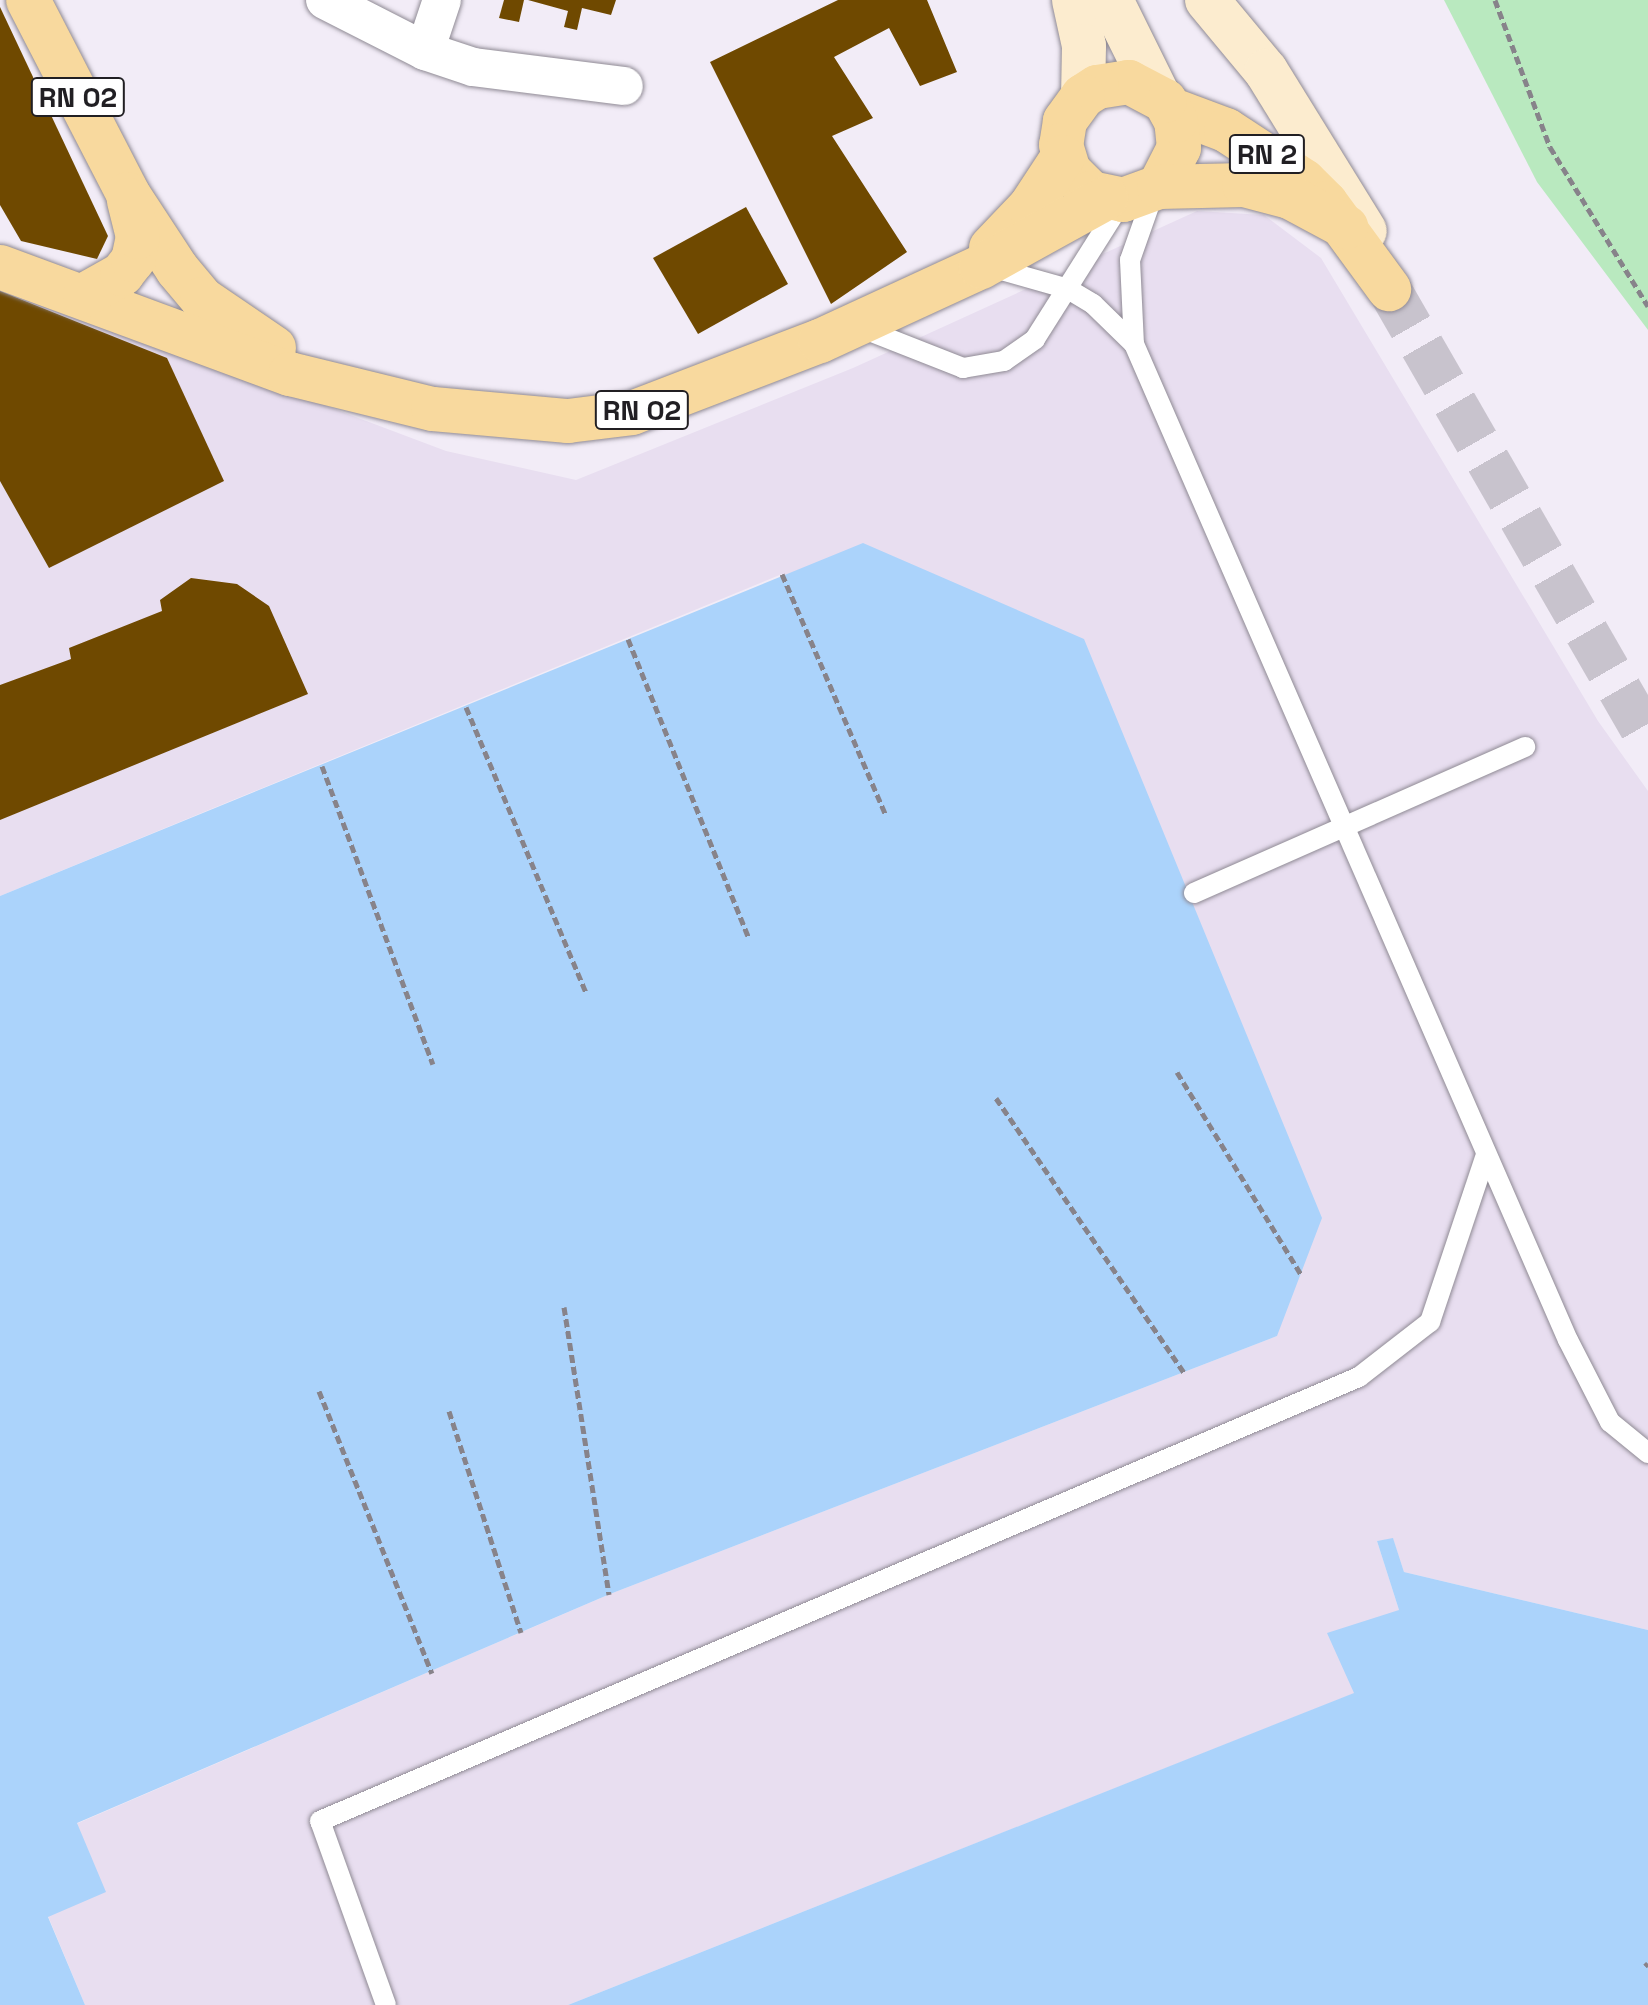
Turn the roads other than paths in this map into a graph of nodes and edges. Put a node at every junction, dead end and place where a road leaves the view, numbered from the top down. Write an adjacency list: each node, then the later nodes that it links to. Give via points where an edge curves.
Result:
1 (28, 0): 13 (main road, RN 02)
2 (325, 0): 7 (street)
3 (442, 0): 7 (street)
4 (1074, 0): 9 (main road, via 1084,46)
5 (1111, 0): 10 (main road)
6 (1207, 0): 14 (main road, RN 2, via 1295,116 1373,244 1389,289)
7 (425, 51): 8 (street, via 473,67)
8 (624, 86)
9 (1083, 96): 10 (main road, via 1121,82); 11 (main road, via 1065,121)
10 (1164, 102): 12 (main road, via 1179,148); 14 (main road, RN 2, via 1266,153 1304,181)
11 (1063, 157): 12 (main road, via 1079,183); 17 (main road, RN 02, via 1010,229)
12 (1136, 193): 14 (main road, RN 2, via 1221,184 1268,190); 16 (main road, RN 02); 18 (lane); 21 (lane, via 1130,260)
13 (128, 194): 19 (main road, via 138,237 133,260 122,274); 22 (main road, RN 02, via 202,299)
14 (1346, 227)
15 (0, 267): 19 (main road, RN 02)
16 (981, 267): 17 (main road, RN 02); 18 (lane, via 1017,271)
17 (941, 285): 20 (main road, RN 02)
18 (1068, 289): 20 (lane, via 1035,339 1004,361 983,367 963,368); 21 (lane, via 1093,304)
19 (85, 295): 22 (main road, RN 02, via 290,374)
20 (856, 325): 22 (main road, RN 02, via 671,401 632,413 568,421 510,420 433,409)
21 (1134, 344): 24 (lane)
22 (324, 378)
23 (1525, 747): 24 (lane)
24 (1344, 826): 25 (lane); 26 (lane)
25 (1194, 893)
26 (1485, 1158): 27 (lane, via 1610,1422); 28 (lane, via 1430,1322 1359,1377 320,1821)
27 (1648, 1453)
28 (386, 2005)

